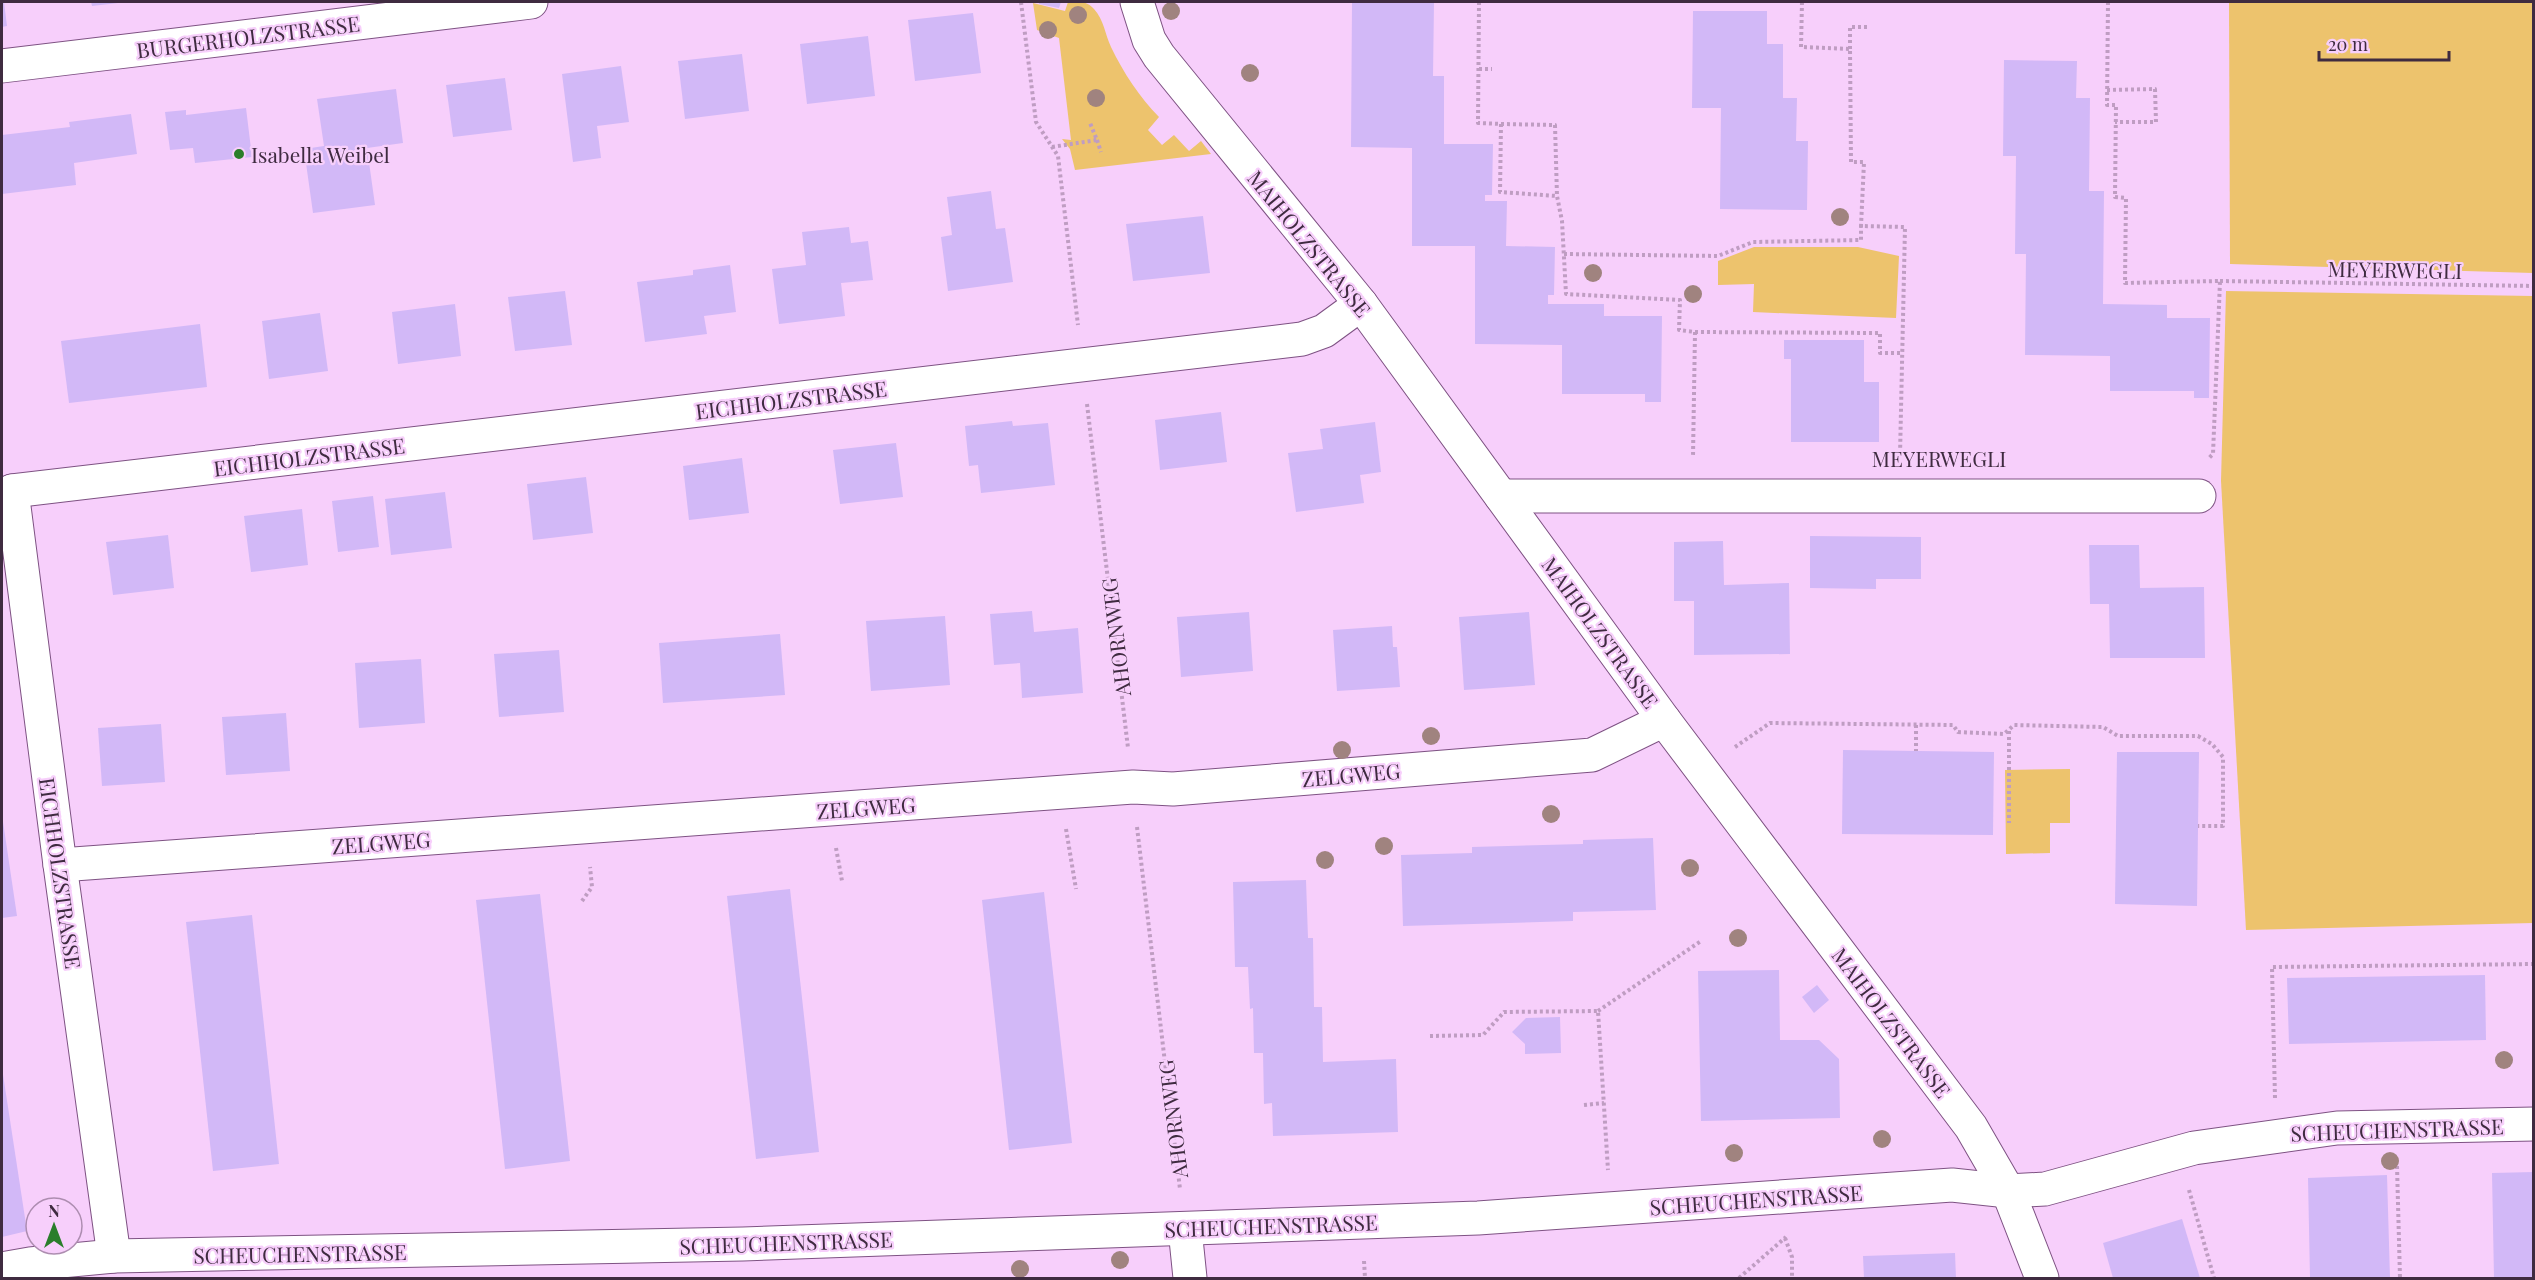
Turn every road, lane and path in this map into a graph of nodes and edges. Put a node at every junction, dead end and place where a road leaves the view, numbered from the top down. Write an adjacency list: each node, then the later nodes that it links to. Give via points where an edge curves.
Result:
1 (531, 2): 9 (street, BURGERHOLZSTRASSE)
2 (1021, 2): 17 (path, AHORNWEG, via 1036,122)
3 (1137, 2): 24 (street, MAIHOLZSTRASSE, via 1149,40 1159,56)
4 (1479, 2): 10 (path)
5 (1802, 2): 8 (path, via 1801,47)
6 (2108, 2): 12 (path, MEYERWEGLI)
7 (1868, 27): 8 (path, via 1850,27)
8 (1850, 49): 20 (path, via 1851,162 1864,162)
9 (2, 66)
10 (1479, 69): 11 (path); 15 (path, via 1478,123)
11 (1492, 69)
12 (2107, 90): 13 (path, MEYERWEGLI, via 2107,105 2116,105); 13 (path, via 2155,90 2156,122)
13 (2115, 122): 22 (path, MEYERWEGLI, via 2115,197 2126,198 2125,283)
14 (1090, 123): 16 (path)
15 (1501, 124): 19 (path, via 1555,125); 19 (path, via 1500,192)
16 (1097, 140): 17 (path); 18 (path)
17 (1052, 147): 27 (path, AHORNWEG, via 1058,156)
18 (1101, 152)
19 (1557, 196): 21 (path)
20 (1862, 226): 21 (path, via 1862,240 1753,242 1718,256); 26 (path, via 1905,227)
21 (1564, 254): 25 (path, via 1566,294 1680,300 1679,330)
22 (2220, 280): 23 (path, MEYERWEGLI); 29 (path, via 2213,454)
23 (2534, 286)
24 (1361, 304): 27 (street, EICHHOLZSTRASSE, via 1324,331 1302,339); 32 (street, MAIHOLZSTRASSE)
25 (1695, 332): 26 (path, via 1880,333 1880,353); 28 (path)
26 (1902, 353): 30 (path)
27 (1083, 365): 31 (street, EICHHOLZSTRASSE); 39 (path, AHORNWEG)
28 (1693, 459)
29 (2206, 461)
30 (1900, 462)
31 (7, 489): 43 (street, EICHHOLZSTRASSE)
32 (1501, 496): 33 (street); 34 (street, MAIHOLZSTRASSE)
33 (2199, 496)
34 (1664, 720): 38 (street, MAIHOLZSTRASSE); 39 (street, ZELGWEG, via 1592,754 1173,789)
35 (1916, 725): 36 (path, via 1953,725 1958,732 2004,734); 37 (path); 38 (path, via 1770,723)
36 (2008, 730): 41 (path); 42 (path, via 2014,725 2103,727 2118,736 2198,736 2212,744 2223,758 2223,826)
37 (1916, 751)
38 (1702, 770): 55 (street, MAIHOLZSTRASSE, via 1971,1127)
39 (1133, 787): 40 (street, ZELGWEG); 57 (path, AHORNWEG)
40 (1060, 793): 43 (street, ZELGWEG); 44 (path)
41 (2009, 823)
42 (2198, 826)
43 (60, 865): 59 (street, EICHHOLZSTRASSE)
44 (1076, 890)
45 (1701, 940): 47 (path)
46 (2534, 964): 53 (path, via 2272,968)
47 (1598, 1011): 48 (path, via 1504,1012 1483,1035); 49 (path)
48 (1430, 1036)
49 (1604, 1103): 50 (path); 56 (path)
50 (1584, 1105)
51 (2534, 1124): 52 (street, SCHEUCHENSTRASSE)
52 (2397, 1126): 53 (street, SCHEUCHENSTRASSE); 65 (path)
53 (2277, 1134): 54 (street, SCHEUCHENSTRASSE)
54 (2177, 1152): 55 (street, SCHEUCHENSTRASSE, via 2045,1189); 64 (path)
55 (2008, 1191): 56 (street, SCHEUCHENSTRASSE, via 1952,1185); 63 (street, MAIHOLZSTRASSE)
56 (1610, 1210): 57 (street, SCHEUCHENSTRASSE)
57 (1185, 1228): 59 (street, SCHEUCHENSTRASSE, via 630,1247); 61 (street)
58 (1785, 1238): 62 (path, via 1792,1257)
59 (114, 1256): 60 (street, SCHEUCHENSTRASSE)
60 (2, 1269)
61 (1190, 1278)
62 (1792, 1278)
63 (2043, 1278)
64 (2214, 1278)
65 (2400, 1278)

